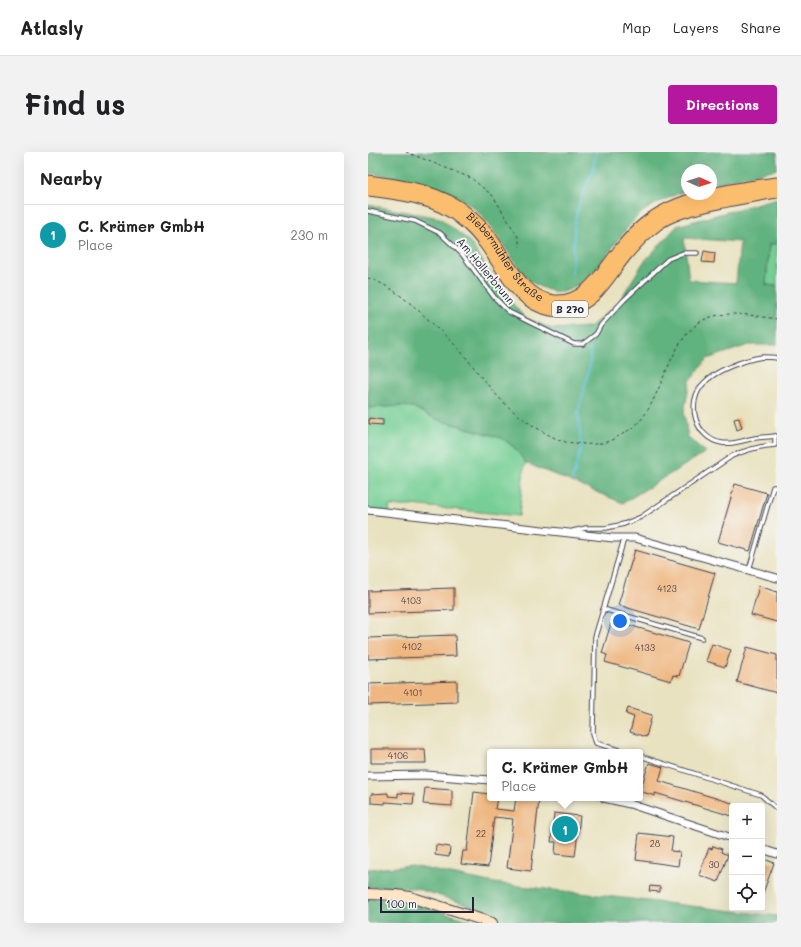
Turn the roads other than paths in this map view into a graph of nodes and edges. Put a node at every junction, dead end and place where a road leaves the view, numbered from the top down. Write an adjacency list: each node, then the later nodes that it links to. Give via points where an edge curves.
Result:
1 (368, 181): 2 (main road, Biebermühler Straße / B 270, via 423,191 461,208 486,232 526,288 539,297 554,301 569,300 584,292 633,234 667,208 746,187)
2 (777, 183)
3 (368, 190): 4 (main road, B 270, via 430,202 452,212 485,244 523,297 535,306 553,310 570,309 590,300 631,249 659,223 680,212)
4 (777, 192)
5 (368, 211): 6 (lane, Am Hollerbrunn, via 415,221 440,233 462,254 494,297 509,312 574,344 583,344 596,334 624,300 668,259 683,253)
6 (697, 253)
7 (777, 358): 8 (lane, via 763,357 743,362 716,374 704,383 697,393 694,416 704,434 711,440 722,443 735,444)
8 (776, 436): 11 (lane, via 775,445 748,449 732,456 641,517 606,528 586,528)
9 (777, 487): 13 (lane, via 773,487)
10 (368, 510): 11 (street)
11 (564, 533): 12 (street)
12 (624, 538): 13 (street, via 635,538); 15 (lane)
13 (749, 570): 14 (street)
14 (777, 578)
15 (603, 609): 16 (lane); 17 (lane, via 595,637 593,733 596,743)
16 (702, 638)
17 (615, 749)
18 (643, 757): 22 (lane, via 761,795)
19 (368, 776): 20 (street)
20 (487, 780)
21 (617, 801): 23 (street)
22 (777, 809)
23 (729, 837)
24 (765, 850): 25 (street)
25 (777, 854)
26 (368, 894): 27 (main road, via 410,897)
27 (492, 923)

